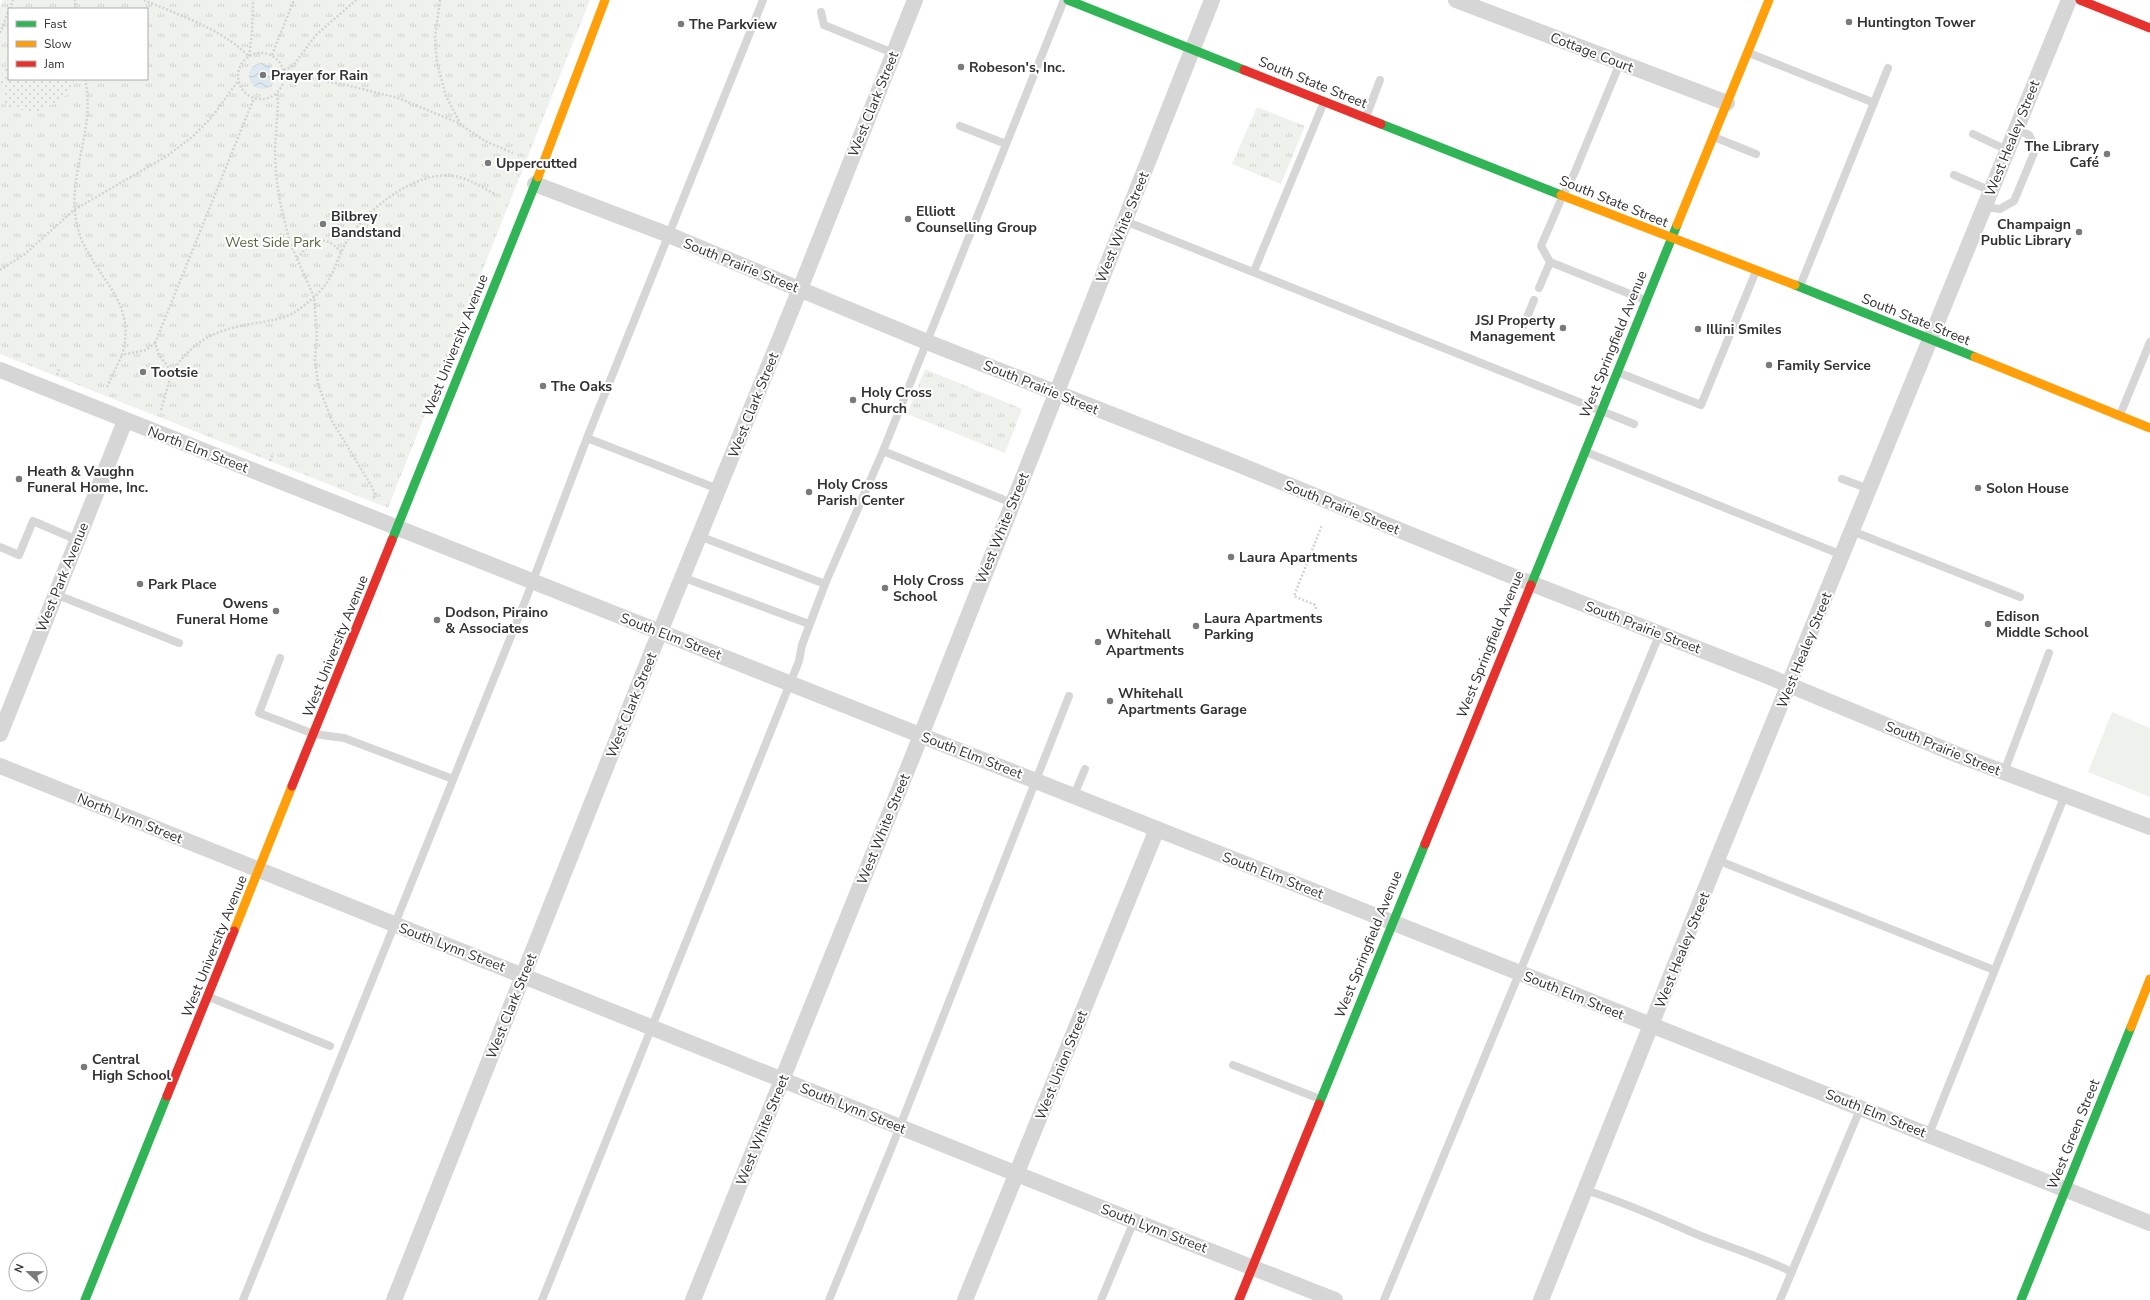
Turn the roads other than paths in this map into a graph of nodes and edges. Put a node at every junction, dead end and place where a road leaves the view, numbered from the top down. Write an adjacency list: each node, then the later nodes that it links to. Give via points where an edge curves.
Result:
1 (605, 0): 31 (main road, West University Avenue)
2 (763, 0): 36 (lane)
3 (915, 0): 15 (street, West Clark Street)
4 (1064, 0): 27 (lane)
5 (1068, 0): 13 (main road, South State Street)
6 (1212, 0): 13 (street, West White Street)
7 (1456, 0): 16 (street, Cottage Court)
8 (1769, 0): 14 (main road, West Springfield Avenue)
9 (2069, 0): 24 (street, West Healey Street)
10 (2080, 0): 12 (main road)
11 (821, 12): 15 (lane, via 824,25)
12 (2150, 28)
13 (1193, 49): 19 (main road, South State Street); 35 (street, West White Street)
14 (1748, 52): 20 (lane); 21 (main road, West Springfield Avenue)
15 (893, 54): 43 (street, West Clark Street)
16 (1620, 63): 21 (street, Cottage Court); 33 (lane)
17 (1888, 68): 20 (lane)
18 (1380, 80): 22 (lane)
19 (1324, 101): 22 (main road, South State Street); 40 (lane)
20 (1872, 102): 41 (lane)
21 (1727, 104): 26 (main road, West Springfield Avenue)
22 (1366, 118): 33 (main road, South State Street)
23 (960, 126): 27 (lane)
24 (2016, 129): 28 (street, West Healey Street); 34 (lane, via 2030,135 2036,148 2034,154 2014,201 2000,209)
25 (1973, 134): 28 (lane)
26 (1713, 137): 29 (lane); 37 (main road, West Springfield Avenue)
27 (1006, 144): 48 (lane)
28 (2007, 150): 32 (street, West Healey Street)
29 (1756, 154)
30 (1954, 175): 32 (lane)
31 (535, 184): 36 (street, South Prairie Street); 65 (main road, West University Avenue)
32 (1991, 190): 34 (street, West Healey Street)
33 (1563, 195): 37 (main road, South State Street); 38 (lane, via 1541,246)
34 (1984, 207): 47 (street, West Healey Street)
35 (1125, 221): 40 (lane); 52 (street, West White Street)
36 (669, 235): 43 (street, South Prairie Street); 58 (lane)
37 (1671, 238): 39 (main road, South State Street); 45 (main road, West Springfield Avenue)
38 (1550, 262): 42 (lane); 45 (lane)
39 (1756, 270): 41 (main road, South State Street); 51 (lane, via 1701,405)
40 (1254, 271): 53 (lane)
41 (1800, 287): 47 (main road, South State Street)
42 (1539, 288)
43 (800, 289): 48 (street, South Prairie Street); 62 (street, West Clark Street)
44 (1534, 300): 46 (lane)
45 (1646, 300): 51 (main road, West Springfield Avenue)
46 (1524, 325)
47 (1930, 339): 54 (main road, South State Street); 63 (street, West Healey Street)
48 (926, 342): 52 (street, South Prairie Street); 59 (lane)
49 (2150, 342): 54 (lane)
50 (0, 370): 55 (street, North Elm Street)
51 (1617, 372): 53 (main road, West Springfield Avenue)
52 (1056, 393): 64 (street, West White Street); 73 (street, South Prairie Street)
53 (1600, 411): 56 (lane); 60 (main road, West Springfield Avenue)
54 (2120, 416): 57 (main road, South State Street)
55 (126, 421): 65 (street, North Elm Street); 68 (street, West Park Avenue)
56 (1634, 424)
57 (2150, 428)
58 (587, 438): 62 (lane); 72 (lane)
59 (883, 451): 64 (lane); 74 (lane)
60 (1584, 452): 70 (lane); 73 (main road, West Springfield Avenue)
61 (1842, 479): 63 (lane)
62 (718, 489): 67 (street, West Clark Street)
63 (1869, 489): 66 (street, West Healey Street)
64 (1012, 503): 88 (street, West White Street)
65 (397, 527): 72 (street, South Elm Street); 87 (main road, West University Avenue)
66 (1852, 531): 70 (street, West Healey Street); 76 (lane)
67 (699, 536): 71 (street, West Clark Street); 74 (lane)
68 (77, 540): 69 (lane, via 33,521 19,555); 75 (street, West Park Avenue)
69 (0, 547)
70 (1842, 555): 84 (street, West Healey Street)
71 (682, 577): 77 (lane); 78 (street, West Clark Street)
72 (532, 582): 78 (street, South Elm Street); 92 (lane)
73 (1531, 583): 79 (street, South Prairie Street); 100 (main road, West Springfield Avenue)
74 (825, 584): 77 (lane)
75 (55, 594): 80 (lane); 86 (street, West Park Avenue)
76 (2020, 597)
77 (809, 624): 83 (lane)
78 (660, 632): 83 (street, South Elm Street); 104 (street, West Clark Street)
79 (1660, 633): 84 (street, South Prairie Street); 103 (lane)
80 (179, 643)
81 (2049, 653): 91 (lane)
82 (280, 658): 87 (lane, via 258,713)
83 (790, 683): 88 (street, South Elm Street); 108 (lane)
84 (1789, 685): 91 (street, South Prairie Street); 98 (street, West Healey Street)
85 (1069, 696): 93 (lane)
86 (0, 734)
87 (314, 734): 92 (lane, via 344,738); 99 (main road, West University Avenue)
88 (920, 735): 93 (street, South Elm Street); 111 (street, West White Street)
89 (0, 766): 99 (street, North Lynn Street)
90 (1085, 769): 95 (lane)
91 (2004, 772): 94 (street, South Prairie Street)
92 (453, 779): 101 (lane)
93 (1036, 780): 95 (street, South Elm Street); 114 (lane)
94 (2064, 794): 96 (street, South Prairie Street); 102 (lane)
95 (1074, 795): 97 (street, South Elm Street)
96 (2150, 827)
97 (1157, 829): 100 (street, South Elm Street); 116 (street, West Union Street)
98 (1717, 860): 102 (lane); 107 (street, West Healey Street)
99 (260, 870): 101 (street, South Lynn Street); 106 (main road, West University Avenue)
100 (1392, 922): 103 (street, South Elm Street); 112 (main road, West Springfield Avenue)
101 (395, 925): 104 (street, South Lynn Street); 124 (lane)
102 (1994, 970): 115 (lane)
103 (1518, 972): 107 (street, South Elm Street); 133 (lane)
104 (524, 975): 108 (street, South Lynn Street); 125 (street, West Clark Street)
105 (2150, 979): 117 (main road, West Green Street)
106 (209, 997): 109 (lane); 123 (main road, West University Avenue)
107 (1652, 1026): 113 (street, South Elm Street); 118 (street, West Healey Street)
108 (652, 1028): 111 (street, South Lynn Street); 126 (lane)
109 (330, 1046)
110 (1233, 1065): 112 (lane)
111 (783, 1080): 114 (street, South Lynn Street); 127 (street, West White Street)
112 (1321, 1099): 121 (main road, West Springfield Avenue)
113 (1861, 1107): 115 (street, South Elm Street); 122 (lane)
114 (900, 1126): 116 (street, South Lynn Street); 128 (lane)
115 (1929, 1134): 117 (street, South Elm Street)
116 (1017, 1174): 119 (street, South Lynn Street); 129 (street, West Union Street)
117 (2066, 1189): 120 (street, South Elm Street); 136 (main road, West Green Street)
118 (1585, 1190): 122 (lane, via 1768,1260); 134 (street, West Healey Street)
119 (1134, 1221): 121 (street, South Lynn Street); 130 (lane)
120 (2150, 1223)
121 (1253, 1266): 131 (main road, West Springfield Avenue); 132 (street, South Lynn Street)
122 (1792, 1272): 135 (lane)
123 (86, 1300)
124 (243, 1300)
125 (394, 1300)
126 (542, 1300)
127 (693, 1300)
128 (829, 1300)
129 (965, 1300)
130 (1101, 1300)
131 (1239, 1300)
132 (1335, 1300)
133 (1384, 1300)
134 (1540, 1300)
135 (1780, 1300)
136 (2021, 1300)

